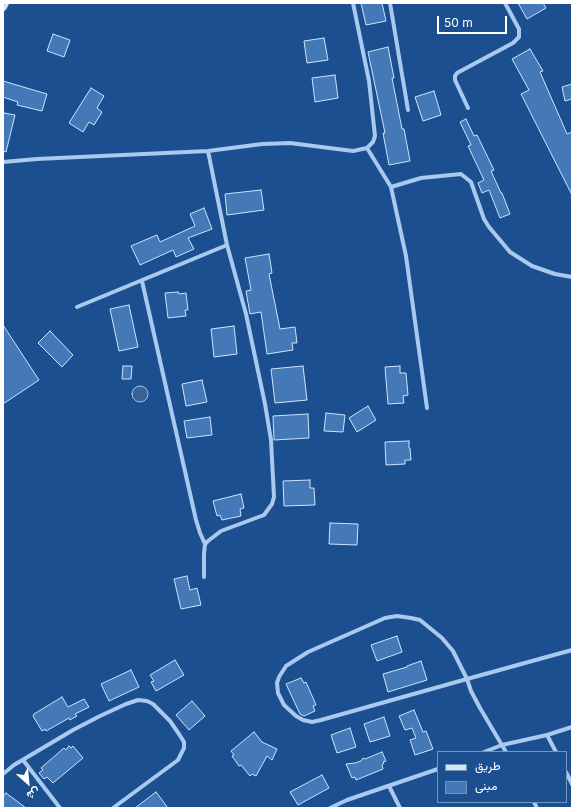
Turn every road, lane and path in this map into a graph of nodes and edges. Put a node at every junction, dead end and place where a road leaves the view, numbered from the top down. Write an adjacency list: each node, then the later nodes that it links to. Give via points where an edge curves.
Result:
1 (5, 3): 5 (main road)
2 (353, 3): 8 (street, via 370,81 375,136)
3 (390, 3): 7 (street)
4 (505, 3): 6 (street, via 519,29 519,37 513,43 457,73 455,80)
5 (3, 7)
6 (468, 108)
7 (408, 110)
8 (367, 148): 9 (street, via 354,151 290,143); 11 (street)
9 (208, 151): 10 (street); 12 (street)
10 (3, 162)
11 (391, 186): 13 (street, via 421,178 461,174 470,182 489,227 510,252 532,266); 16 (street, via 406,256)
12 (227, 245): 14 (street); 17 (street, via 246,314 265,404 271,440 274,497 264,515 221,531)
13 (572, 277)
14 (142, 281): 15 (street); 17 (street, via 196,520)
15 (76, 307)
16 (427, 408)
17 (205, 544): 18 (street)
18 (204, 577)
19 (572, 650): 20 (street)
20 (467, 679): 20 (street, via 312,722 303,720 288,710 280,699 278,683 286,666 308,652 385,618 397,616 420,620 442,638 453,651); 23 (street, via 480,708)
21 (572, 727): 22 (street)
22 (547, 735): 23 (street); 26 (street)
23 (502, 745): 24 (street); 25 (street)
24 (487, 751)
25 (505, 751)
26 (555, 751)
27 (23, 760): 29 (street); 33 (street); 34 (street, via 73,730 126,704 138,700 153,704 184,742 183,752 178,760)
28 (437, 769): 32 (street)
29 (3, 774)
30 (567, 774): 31 (street)
31 (572, 784)
32 (389, 786): 35 (street); 36 (street)
33 (60, 808)
34 (113, 808)
35 (330, 808)
36 (400, 808)

